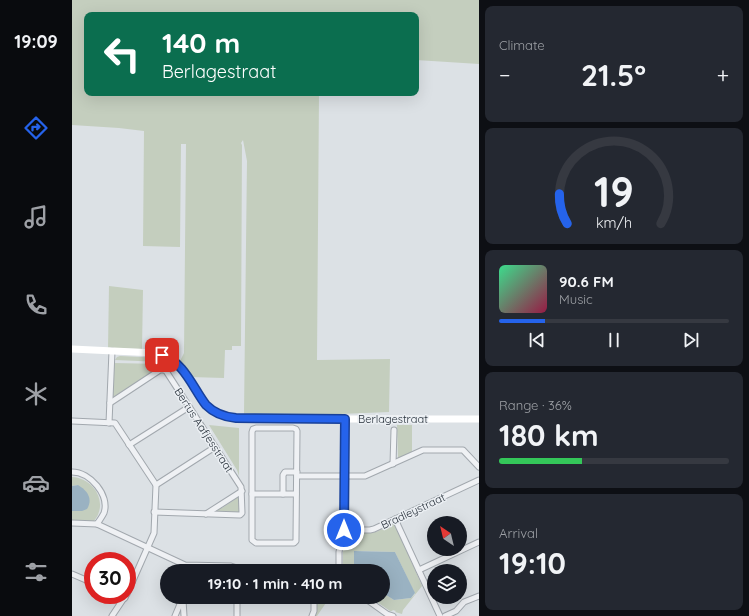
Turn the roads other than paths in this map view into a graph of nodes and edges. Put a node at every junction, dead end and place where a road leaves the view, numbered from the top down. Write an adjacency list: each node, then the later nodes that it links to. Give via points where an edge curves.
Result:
1 (72, 349): 2 (street, Berlagestraat)
2 (112, 351): 3 (street); 5 (street, Berlagestraat, via 155,353 170,358 180,366 206,405 222,416)
3 (110, 403): 4 (street, Bertus Aafjesstraat, via 163,370); 8 (street)
4 (189, 407): 10 (street); 11 (street, Bertus Aafjesstraat)
5 (345, 419): 6 (street, Berlagestraat); 16 (street)
6 (479, 419)
7 (72, 421): 8 (street)
8 (109, 423): 10 (street, via 115,423)
9 (394, 430): 12 (street)
10 (129, 445): 18 (street)
11 (215, 448): 18 (street); 19 (street, Bertus Aafjesstraat)
12 (393, 464): 13 (street, via 423,450 463,450); 16 (street, via 365,476)
13 (479, 467)
14 (72, 472): 27 (street, via 92,480 103,496 104,513)
15 (297, 474): 16 (street); 20 (street, via 296,429 253,429); 21 (street, via 285,472); 22 (street)
16 (344, 476): 28 (street)
17 (479, 480): 25 (street, Bradleystraat)
18 (156, 485): 23 (street)
19 (242, 491): 24 (street); 24 (street, via 241,514)
20 (252, 494): 21 (street); 22 (street, via 252,539 256,543 296,541)
21 (283, 494): 22 (street)
22 (296, 494)
23 (154, 512): 24 (street); 30 (street, via 154,533)
24 (206, 514)
25 (395, 519): 28 (street, Bradleystraat, via 370,530); 33 (street)
26 (72, 523): 27 (street)
27 (97, 524): 30 (street)
28 (344, 530): 32 (street)
29 (479, 542): 33 (street)
30 (148, 548): 31 (street); 35 (street)
31 (186, 564)
32 (339, 564)
33 (419, 570): 48 (street)
34 (72, 574): 36 (street)
35 (136, 574)
36 (84, 579)
37 (479, 596): 49 (street, via 464,602 456,611)
38 (120, 604): 42 (street)
39 (237, 604): 45 (street)
40 (314, 604): 46 (street)
41 (373, 604): 47 (street)
42 (112, 616)
43 (175, 616): 44 (street, via 183,597)
44 (184, 616)
45 (237, 616)
46 (312, 616)
47 (393, 616)
48 (440, 616)
49 (445, 616)

